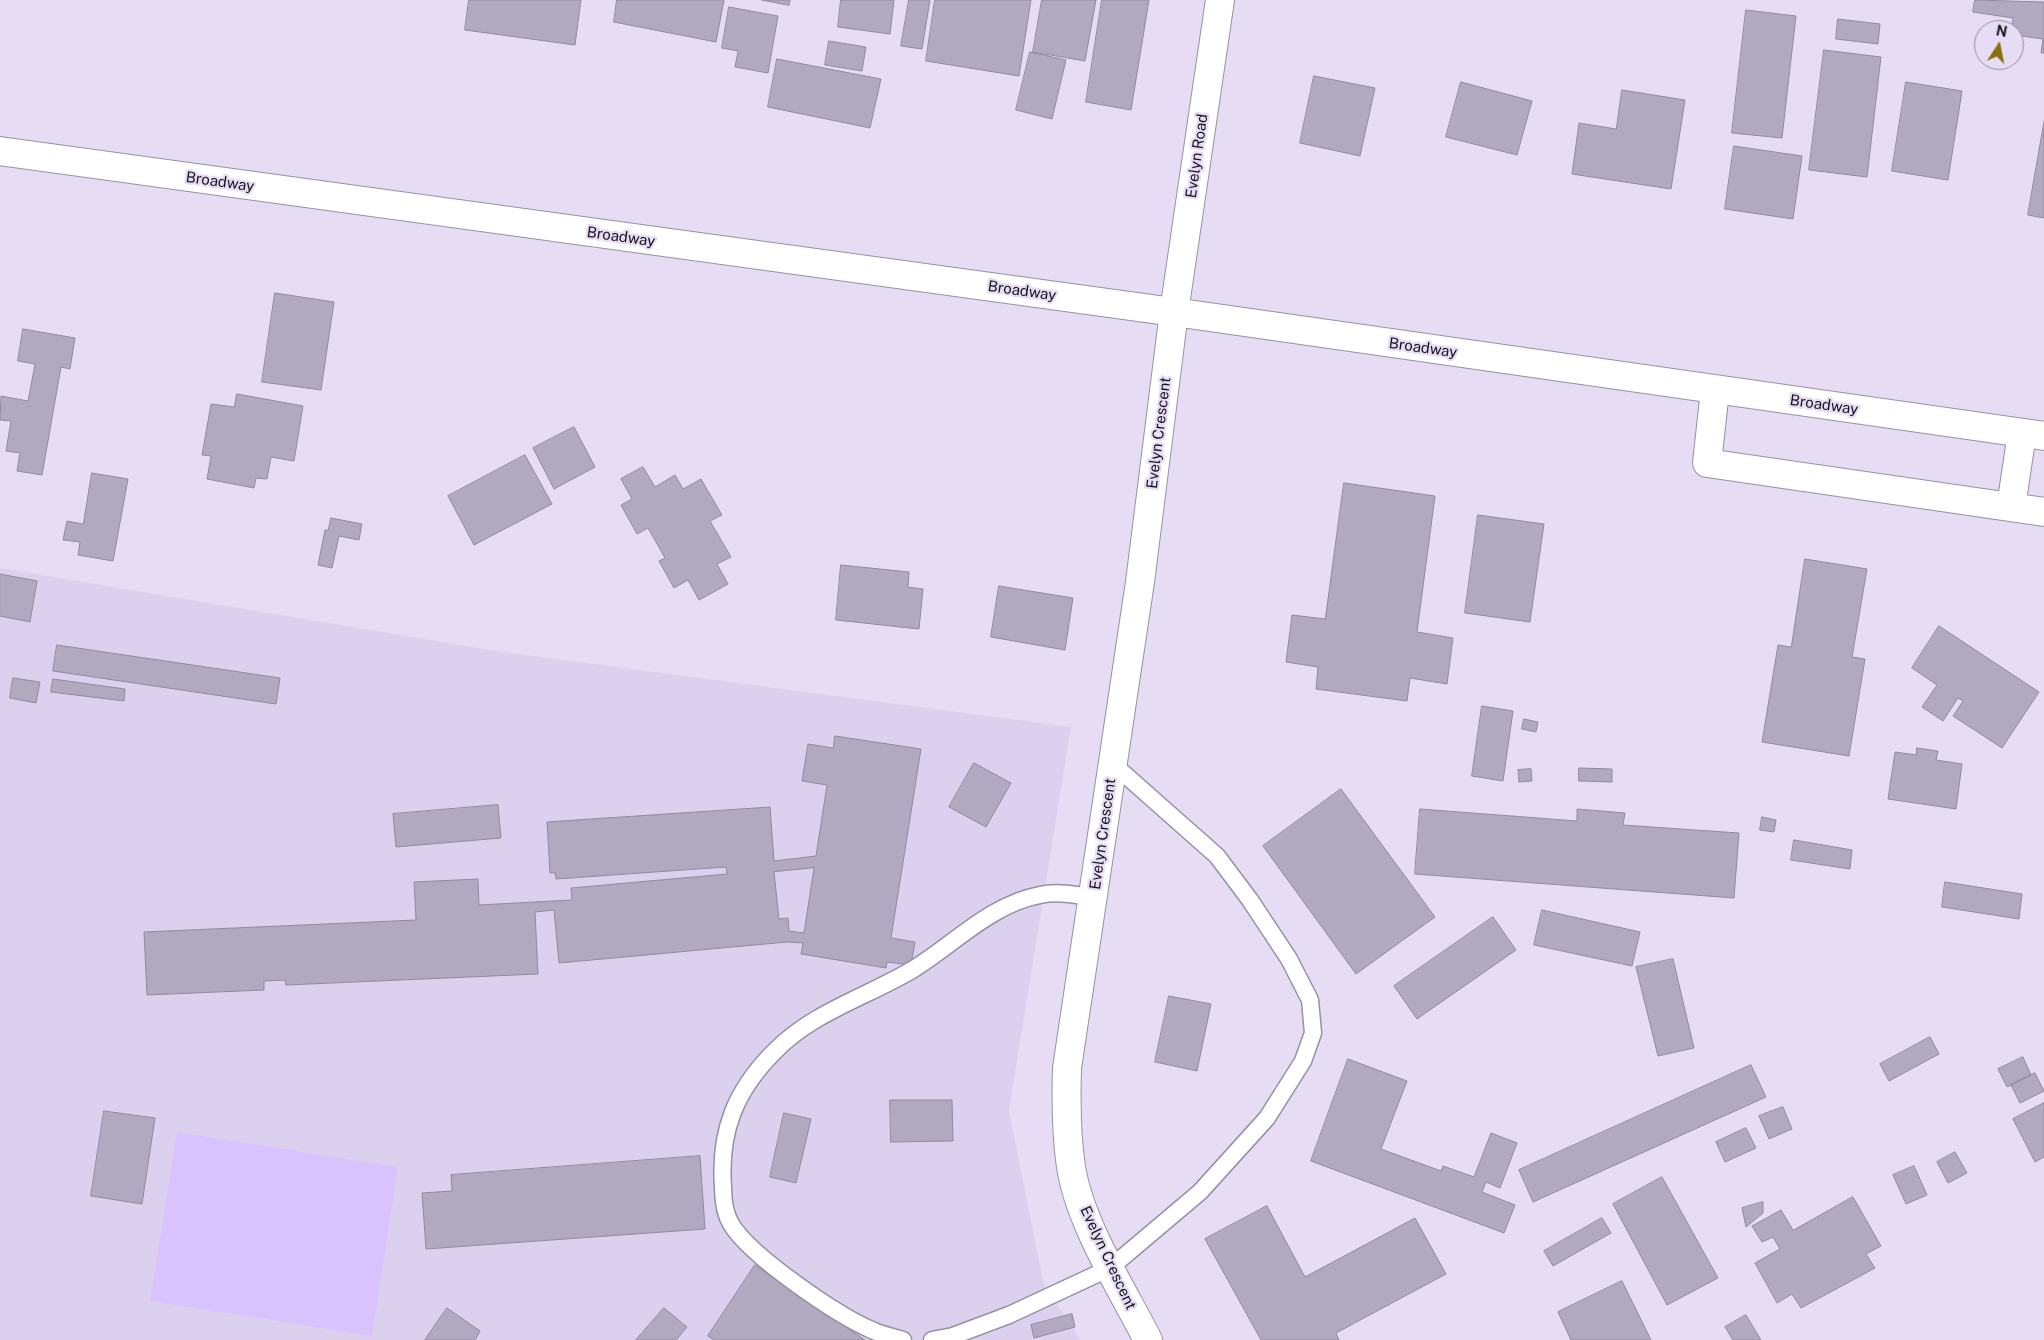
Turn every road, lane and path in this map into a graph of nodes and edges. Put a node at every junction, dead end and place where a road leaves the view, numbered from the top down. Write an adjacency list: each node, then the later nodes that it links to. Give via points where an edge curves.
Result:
1 (1220, 0): 3 (main road, Evelyn Road)
2 (0, 151): 3 (main road, Broadway)
3 (1174, 312): 4 (main road, Broadway); 8 (main road, Evelyn Crescent)
4 (1715, 390): 5 (main road, Broadway); 6 (main road, via 1707,463)
5 (2033, 434): 6 (main road)
6 (2012, 507): 7 (main road)
7 (2044, 512)
8 (1113, 764): 9 (main road, Evelyn Crescent); 10 (lane, via 1217,856 1250,900 1289,959 1310,1000 1313,1033 1303,1061 1261,1125 1200,1192)
9 (1093, 897): 10 (main road, Evelyn Crescent, via 1067,1068 1066,1118 1071,1168 1086,1217); 11 (lane, via 1041,894 992,915 911,970 815,1020 775,1050 748,1081 732,1110 724,1141 722,1171 723,1198 730,1223 749,1247 843,1315 874,1331)
10 (1110, 1268): 12 (lane, via 1009,1315 953,1336); 13 (main road, Evelyn Crescent)
11 (903, 1340)
12 (932, 1340)
13 (1148, 1340)

